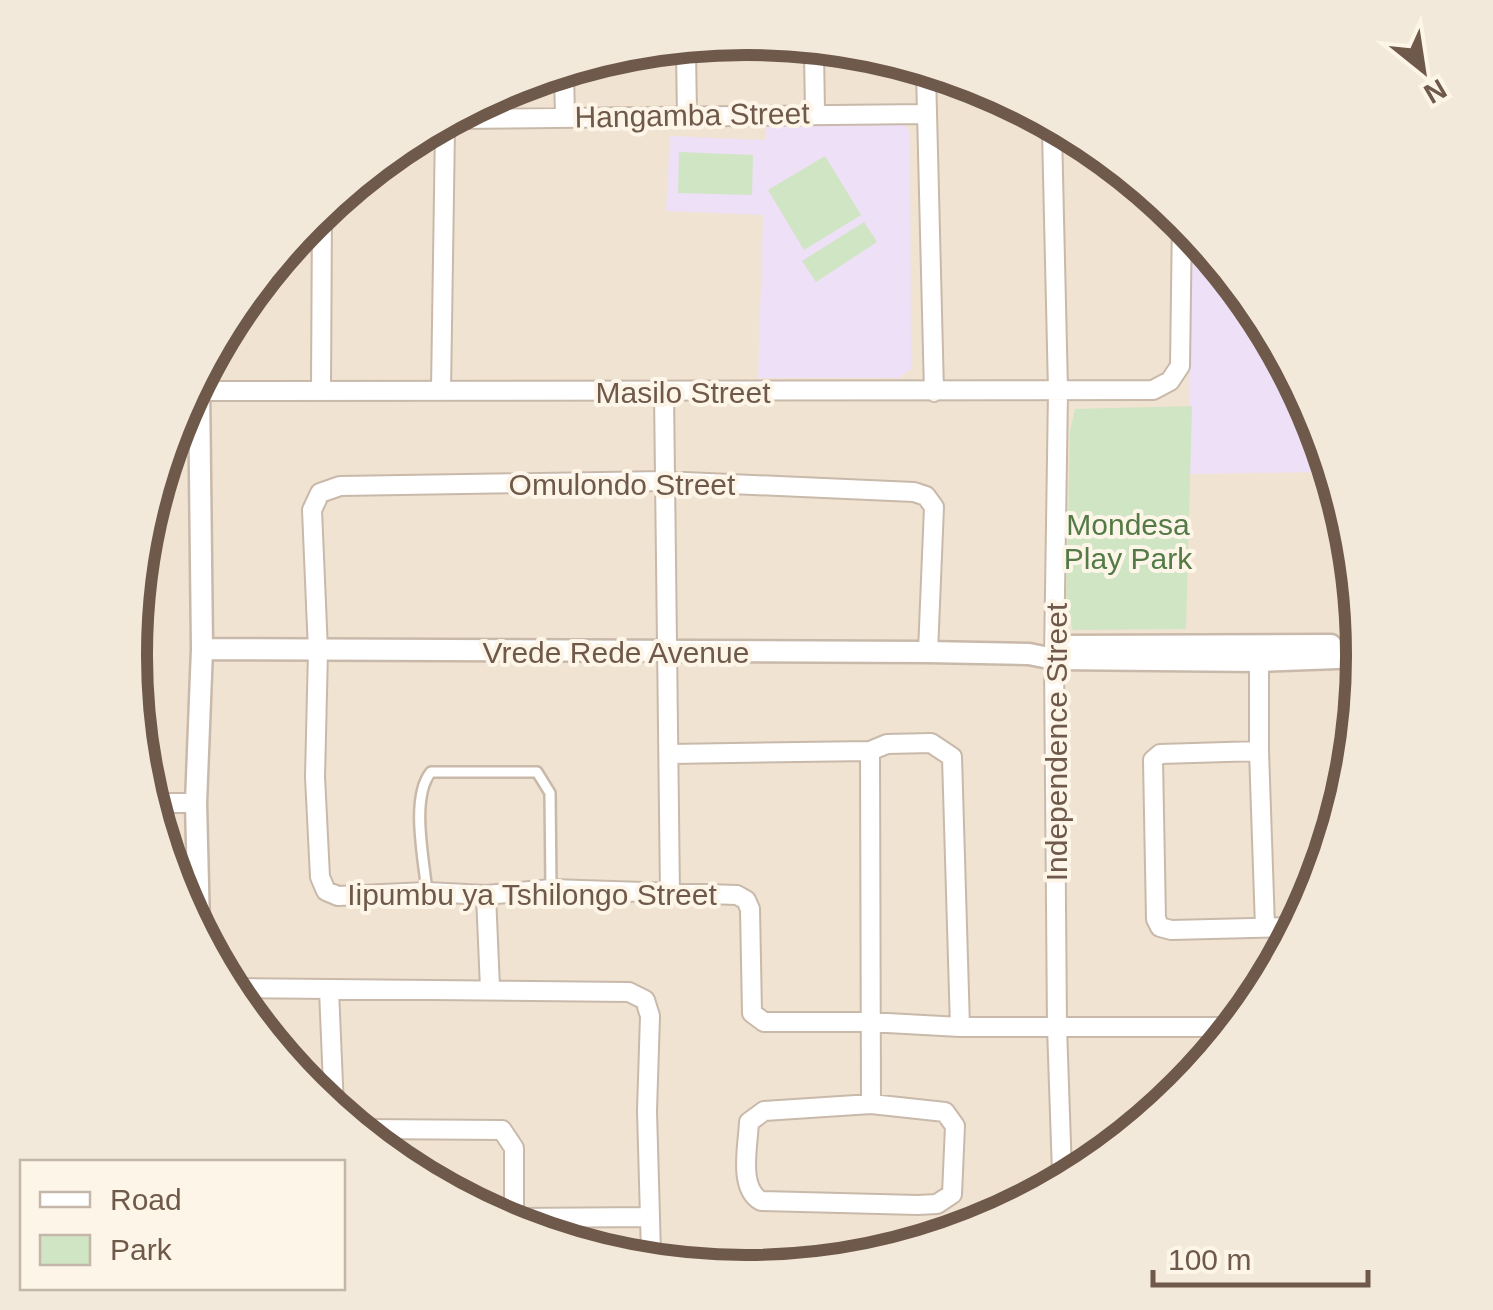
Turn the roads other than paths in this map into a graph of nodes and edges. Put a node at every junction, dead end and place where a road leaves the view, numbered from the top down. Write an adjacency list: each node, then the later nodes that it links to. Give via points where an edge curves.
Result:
1 (686, 58): 8 (street)
2 (814, 59): 5 (street)
3 (926, 83): 6 (street)
4 (564, 84): 7 (street)
5 (815, 113): 6 (street, Hangamba Street); 8 (street, Hangamba Street)
6 (925, 114): 19 (street)
7 (565, 116): 8 (street, Hangamba Street); 9 (street, Hangamba Street)
8 (687, 117)
9 (478, 118)
10 (445, 136): 16 (street)
11 (1052, 139): 17 (street, Independence Street)
12 (322, 231): 15 (street)
13 (1182, 242): 17 (street, Masilo Street, via 1180,366 1170,381 1153,390)
14 (209, 389): 15 (street, Masilo Street)
15 (322, 389): 16 (street, Masilo Street)
16 (441, 390): 18 (street, Masilo Street)
17 (1058, 391): 19 (street, Masilo Street); 26 (street, Independence Street)
18 (664, 392): 19 (street, Masilo Street); 21 (street)
19 (934, 392)
20 (198, 411): 22 (street)
21 (663, 480): 23 (street, Omulondo Street, via 340,486 320,494 312,510); 24 (street); 25 (street, Omulondo Street, via 926,496 934,507)
22 (202, 649): 23 (street, Vrede Rede Avenue); 33 (street)
23 (318, 651): 24 (street, Vrede Rede Avenue); 35 (street, Iipumbu ya Tshilongo Street, via 315,776 326,891)
24 (669, 652): 25 (street, Vrede Rede Avenue); 31 (street)
25 (928, 652): 26 (street, Vrede Rede Avenue)
26 (1055, 653): 27 (street, Vrede Rede Avenue); 46 (street, Independence Street)
27 (1259, 654): 28 (street, Vrede Rede Avenue); 30 (street)
28 (1346, 654)
29 (870, 751): 31 (street); 44 (street); 45 (street, via 930,743 952,756)
30 (1259, 751): 39 (street); 39 (street, via 1160,754 1153,760 1156,919 1172,930)
31 (670, 754): 37 (street)
32 (165, 803): 33 (street)
33 (196, 803): 38 (street)
34 (552, 889): 35 (lane, via 550,793 538,772 451,770 431,772 422,782); 36 (street, Iipumbu ya Tshilongo Street); 37 (street, Iipumbu ya Tshilongo Street)
35 (427, 892): 36 (street, Iipumbu ya Tshilongo Street)
36 (486, 895): 42 (street)
37 (670, 895): 44 (street, Iipumbu ya Tshilongo Street, via 746,900 757,1019)
38 (198, 899)
39 (1265, 927): 40 (street)
40 (1281, 927)
41 (248, 988): 43 (street)
42 (490, 988): 43 (street); 53 (street, via 629,992 644,1000 650,1016)
43 (329, 990): 48 (street)
44 (869, 1022): 45 (street, Iipumbu ya Tshilongo Street); 49 (street)
45 (960, 1027): 46 (street, Iipumbu ya Tshilongo Street)
46 (1058, 1027): 47 (street, Iipumbu ya Tshilongo Street); 51 (street, Independence Street)
47 (1217, 1027)
48 (333, 1089)
49 (871, 1104): 49 (street, via 950,1117 952,1194 937,1204 892,1205 753,1197 749,1122 755,1116)
50 (379, 1129): 52 (street, via 502,1130 514,1148)
51 (1062, 1165)
52 (514, 1208)
53 (650, 1217): 54 (street); 55 (street)
54 (548, 1221)
55 (651, 1247)

